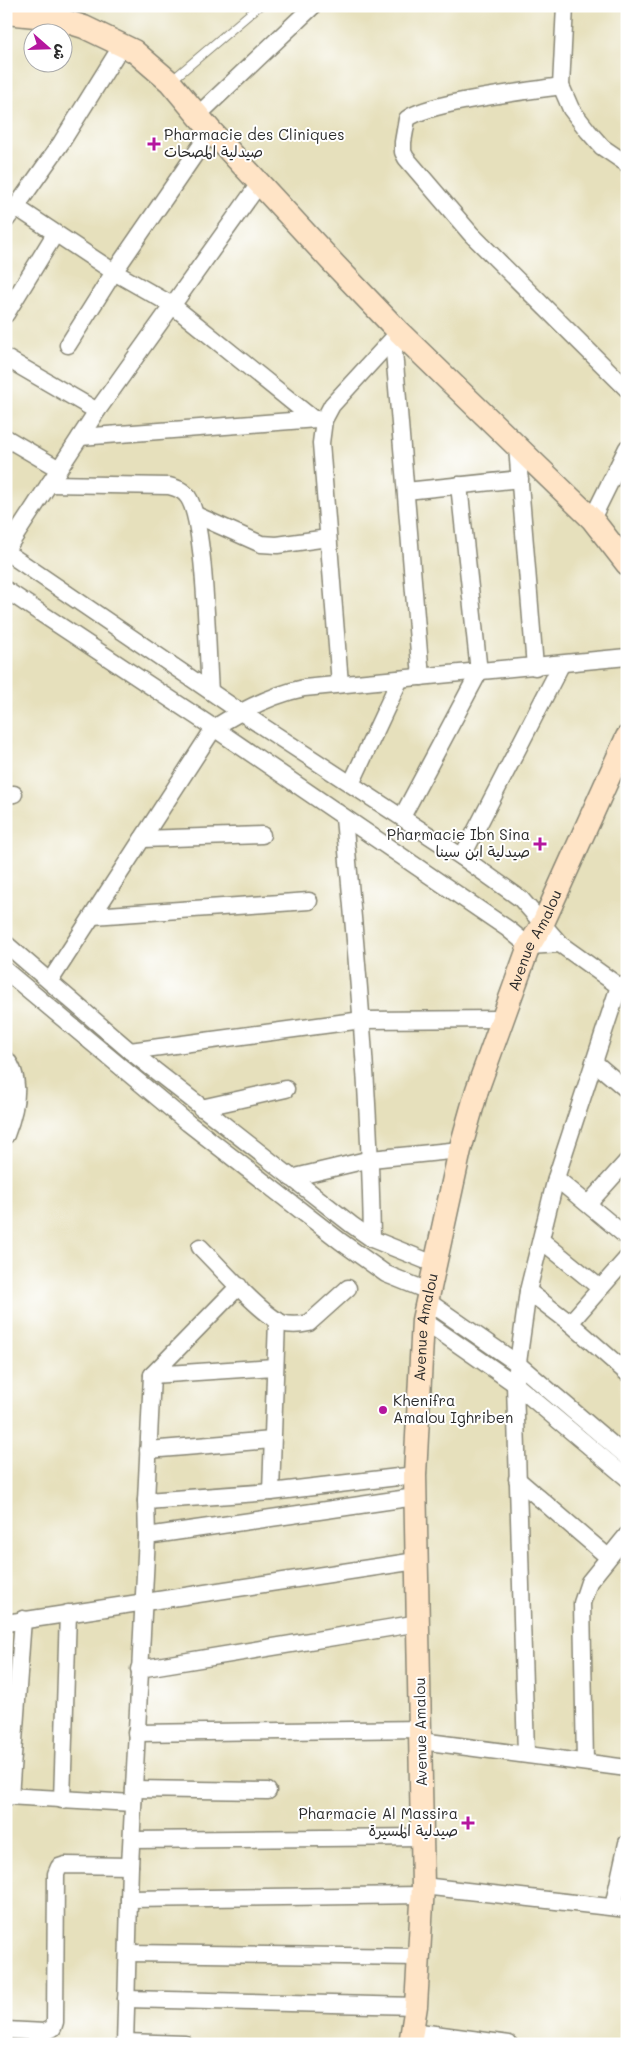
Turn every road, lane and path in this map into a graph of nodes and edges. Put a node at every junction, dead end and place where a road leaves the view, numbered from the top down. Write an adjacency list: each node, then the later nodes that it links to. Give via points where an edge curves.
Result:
1 (259, 6): 6 (lane)
2 (313, 6): 8 (street)
3 (565, 6): 7 (street)
4 (6, 13): 5 (main road, via 55,18)
5 (122, 44): 6 (main road); 11 (street, via 61,143)
6 (170, 82): 8 (main road)
7 (561, 86): 9 (street, via 571,109 588,131 602,147); 19 (street, via 414,113 407,119 402,152 471,234)
8 (205, 123): 10 (main road); 13 (street)
9 (627, 164)
10 (259, 184): 14 (street); 16 (main road)
11 (11, 214): 12 (street)
12 (55, 234): 13 (street); 15 (street)
13 (114, 272): 14 (street); 17 (street)
14 (172, 305): 20 (street); 21 (street)
15 (6, 314)
16 (396, 336): 21 (street); 24 (main road); 30 (street)
17 (68, 345)
18 (6, 358): 20 (street)
19 (627, 388)
20 (97, 411): 22 (street)
21 (318, 419): 22 (street); 33 (street)
22 (80, 437): 26 (street)
23 (6, 438): 26 (street)
24 (517, 447): 27 (street); 32 (main road)
25 (627, 448): 32 (street)
26 (59, 469): 28 (street)
27 (520, 479): 29 (street); 39 (street)
28 (49, 484): 31 (street, via 169,486 180,489); 34 (street)
29 (459, 485): 30 (street); 40 (street)
30 (406, 490): 41 (street)
31 (196, 515): 33 (street, via 261,544); 44 (street)
32 (592, 519): 35 (main road)
33 (328, 538): 43 (street)
34 (6, 551): 44 (street)
35 (627, 564)
36 (6, 590): 46 (street)
37 (627, 657): 38 (street)
38 (561, 665): 39 (street); 53 (street)
39 (535, 667): 40 (street)
40 (478, 672): 41 (street); 49 (street)
41 (421, 677): 42 (street)
42 (400, 679): 43 (street); 48 (street)
43 (340, 684): 45 (street, via 281,693)
44 (210, 691): 45 (street)
45 (239, 711): 46 (street); 48 (street)
46 (214, 728): 50 (street); 52 (street)
47 (627, 737): 56 (main road, Avenue Amalou)
48 (350, 784): 49 (street)
49 (402, 817): 53 (street)
50 (344, 818): 59 (street); 63 (street)
51 (262, 835): 52 (street)
52 (142, 839): 55 (street)
53 (462, 857): 56 (street, via 521,899)
54 (309, 901): 55 (street)
55 (93, 916): 61 (street)
56 (544, 923): 58 (street); 59 (main road, Avenue Amalou)
57 (6, 944): 61 (street)
58 (560, 944): 59 (street); 62 (street)
59 (530, 946): 64 (main road, Avenue Amalou)
60 (6, 971): 88 (street, via 167,1106 340,1241)
61 (50, 981): 65 (street)
62 (623, 989): 67 (street)
63 (362, 1020): 64 (street); 65 (street); 73 (street)
64 (503, 1020): 72 (main road, Avenue Amalou, via 476,1090)
65 (130, 1051): 70 (street)
66 (6, 1060): 71 (street, via 16,1074 18,1085)
67 (594, 1062): 69 (street); 76 (street)
68 (286, 1089): 70 (street)
69 (627, 1090)
70 (201, 1108): 75 (street)
71 (7, 1129)
72 (460, 1150): 73 (street); 83 (main road, Avenue Amalou)
73 (371, 1159): 75 (street); 79 (street)
74 (627, 1161): 77 (street)
75 (291, 1178): 79 (street)
76 (556, 1178): 77 (street); 80 (street)
77 (589, 1203): 78 (street)
78 (627, 1237)
79 (372, 1239): 83 (street)
80 (541, 1240): 86 (street); 87 (street)
81 (200, 1247): 84 (street)
82 (627, 1258): 86 (street)
83 (434, 1264): 88 (main road, Avenue Amalou)
84 (239, 1286): 89 (street); 94 (street)
85 (348, 1288): 89 (street, via 309,1323 285,1324)
86 (600, 1288): 90 (street)
87 (528, 1291): 90 (street); 92 (street)
88 (426, 1303): 92 (street); 95 (street); 99 (main road, Avenue Amalou)
89 (277, 1320): 93 (street)
90 (570, 1323): 91 (street)
91 (623, 1363)
92 (518, 1364): 95 (street); 98 (street)
93 (274, 1367): 94 (street); 96 (street)
94 (152, 1375): 97 (street)
95 (515, 1384): 100 (street); 101 (street)
96 (272, 1440): 97 (street); 102 (street)
97 (148, 1450): 104 (street)
98 (627, 1457)
99 (415, 1475): 102 (street); 103 (main road, Avenue Amalou)
100 (627, 1478)
101 (517, 1479): 107 (street); 117 (street)
102 (271, 1492): 104 (street)
103 (416, 1497): 106 (street); 108 (main road, Avenue Amalou)
104 (146, 1501): 106 (street)
105 (627, 1535): 107 (street)
106 (147, 1536): 109 (street)
107 (608, 1557): 118 (street, via 589,1582 582,1603)
108 (416, 1560): 109 (street); 113 (main road, Avenue Amalou)
109 (143, 1604): 110 (street); 114 (street)
110 (68, 1613): 111 (street); 123 (street)
111 (23, 1620): 112 (street); 121 (street)
112 (6, 1622)
113 (419, 1623): 114 (street); 116 (main road, Avenue Amalou)
114 (139, 1669): 115 (street)
115 (136, 1733): 116 (street); 122 (street)
116 (421, 1735): 117 (street); 124 (main road, Avenue Amalou)
117 (526, 1753): 118 (street)
118 (585, 1762): 119 (street)
119 (627, 1768)
120 (268, 1791): 122 (street)
121 (8, 1796): 123 (street)
122 (134, 1796): 123 (street); 125 (street)
123 (62, 1800)
124 (423, 1837): 125 (street); 128 (main road, Avenue Amalou)
125 (132, 1840): 127 (street)
126 (627, 1842): 130 (street)
127 (130, 1866): 129 (street); 135 (street, via 59,1867 56,1874 55,2022 53,2028 45,2032)
128 (423, 1890): 129 (street); 130 (street); 132 (main road, Avenue Amalou)
129 (129, 1900): 131 (street)
130 (620, 1908)
131 (128, 1953): 132 (street); 133 (street)
132 (420, 1957): 134 (main road, Avenue Amalou)
133 (126, 1999): 134 (street); 137 (street)
134 (416, 2006): 136 (main road, Avenue Amalou)
135 (6, 2030)
136 (411, 2037): 139 (street)
137 (126, 2043): 138 (street)
138 (185, 2044)
139 (509, 2044)

